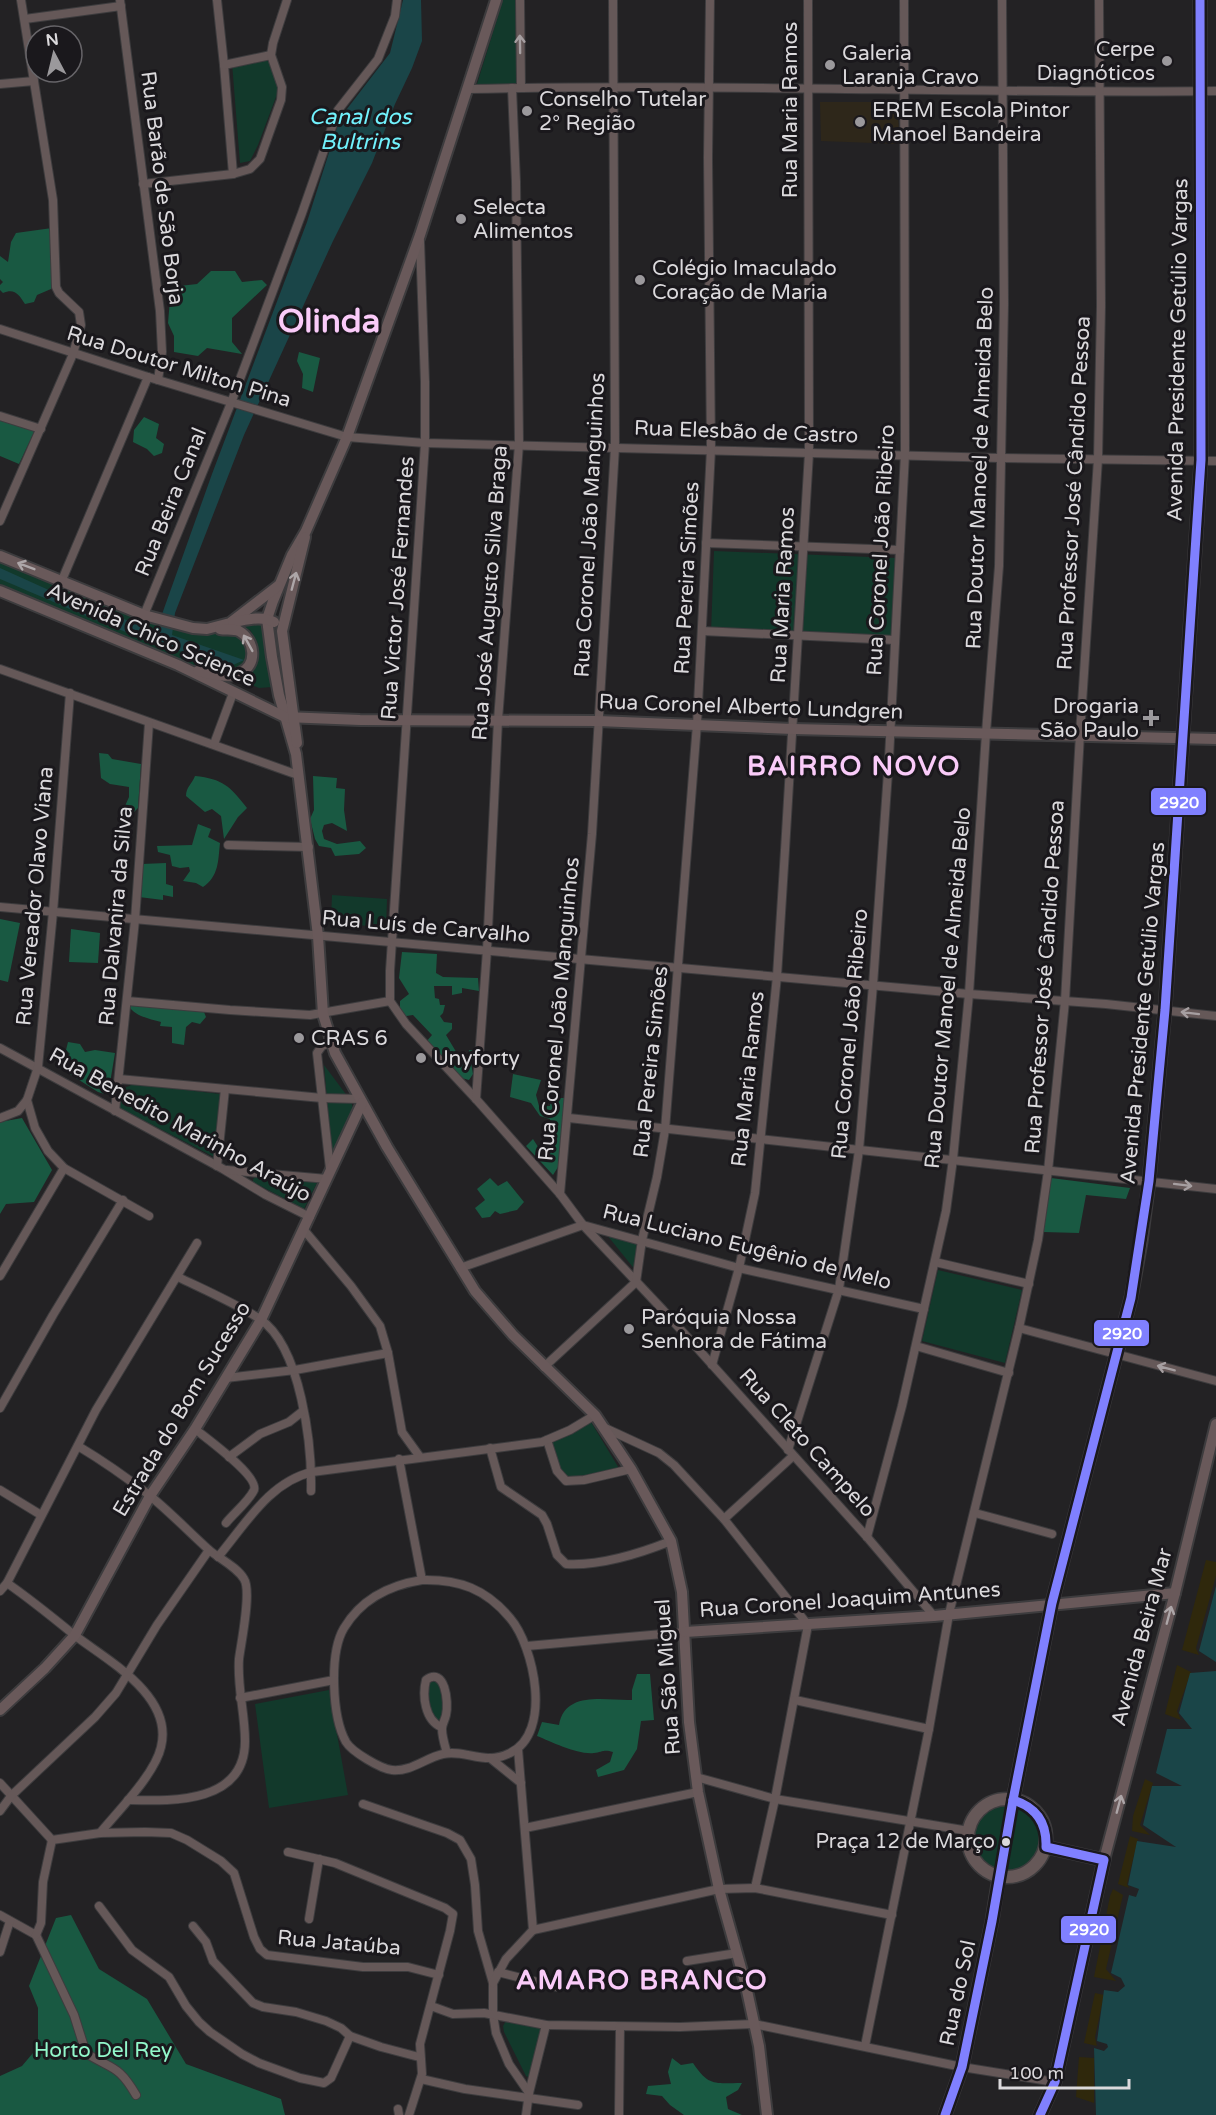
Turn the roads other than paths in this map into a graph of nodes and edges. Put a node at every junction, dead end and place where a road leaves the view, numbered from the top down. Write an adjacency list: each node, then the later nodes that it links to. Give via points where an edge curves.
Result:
1 (21, 0): 15 (street)
2 (217, 0): 18 (street)
3 (287, 0): 17 (street)
4 (397, 0): 40 (street, Rua Beira Canal, via 395,16 378,59 338,110)
5 (496, 0): 27 (main road)
6 (520, 0): 26 (street, one-way to 6)
7 (613, 0): 22 (street, Rua Coronel João Manguinhos)
8 (710, 0): 23 (street, Rua Pereira Simões)
9 (808, 0): 24 (street, Rua Maria Ramos)
10 (904, 0): 28 (street, Rua Coronel João Ribeiro)
11 (1002, 0): 30 (street, Rua Doutor Manoel de Almeida Belo)
12 (1099, 0): 29 (street, Rua Professor José Cândido Pessoa)
13 (1200, 0): 31 (main road, Avenida Presidente Getúlio Vargas)
14 (120, 3): 15 (street); 34 (street, Rua Barão de São Borja)
15 (25, 19): 16 (street)
16 (26, 24)
17 (271, 55): 18 (street); 33 (street, via 282,87 279,108 260,159 250,169)
18 (224, 64): 33 (street)
19 (24, 82): 20 (street)
20 (0, 84)
21 (34, 84): 37 (street, via 53,200 56,287 81,315)
22 (613, 87): 23 (street); 26 (street); 46 (street, Rua Coronel João Manguinhos)
23 (708, 87): 24 (street); 47 (street, Rua Pereira Simões)
24 (808, 87): 28 (street); 48 (street, Rua Maria Ramos)
25 (512, 88): 26 (street); 27 (street); 45 (street, Rua José Augusto Silva Braga)
26 (521, 88)
27 (467, 89): 35 (main road)
28 (904, 90): 30 (street); 49 (street, Rua Coronel João Ribeiro)
29 (1101, 90): 30 (street); 31 (street); 51 (street, Rua Professor José Cândido Pessoa)
30 (1001, 91): 50 (street, Rua Doutor Manoel de Almeida Belo, via 1004,304)
31 (1200, 91): 32 (street); 52 (main road, Avenida Presidente Getúlio Vargas)
32 (1216, 91)
33 (233, 174): 34 (street)
34 (143, 183): 39 (street, Rua Barão de São Borja, via 162,330)
35 (420, 235): 43 (main road); 44 (street, Rua Victor José Fernandes)
36 (0, 329): 37 (street, Rua Doutor Milton Pina)
37 (73, 354): 38 (street, Rua Doutor Milton Pina); 42 (street)
38 (148, 378): 39 (street, Rua Doutor Milton Pina); 60 (street)
39 (158, 380): 40 (street, Rua Doutor Milton Pina)
40 (233, 404): 43 (street, Rua Doutor Milton Pina); 63 (street, Rua Beira Canal)
41 (0, 416): 42 (street)
42 (41, 429): 54 (street)
43 (347, 437): 44 (street, Rua Elesbão de Castro); 55 (main road)
44 (425, 443): 45 (street, Rua Elesbão de Castro); 77 (street, Rua Victor José Fernandes)
45 (519, 444): 46 (street, Rua Elesbão de Castro); 76 (street, Rua José Augusto Silva Braga)
46 (615, 447): 47 (street, Rua Elesbão de Castro); 78 (street, Rua Coronel João Manguinhos)
47 (711, 449): 48 (street, Rua Elesbão de Castro); 56 (street, Rua Pereira Simões)
48 (809, 453): 49 (street, Rua Elesbão de Castro); 57 (street, Rua Maria Ramos)
49 (904, 454): 50 (street, Rua Elesbão de Castro); 58 (street, Rua Coronel João Ribeiro)
50 (1000, 458): 51 (street, Rua Elesbão de Castro); 83 (street, Rua Doutor Manoel de Almeida Belo, via 998,587)
51 (1098, 459): 52 (street, Rua Elesbão de Castro); 84 (street, Rua Professor José Cândido Pessoa)
52 (1201, 460): 53 (street, Rua Elesbão de Castro); 85 (main road, Avenida Presidente Getúlio Vargas)
53 (1216, 461)
54 (0, 521)
55 (306, 531): 61 (main road); 68 (main road, one-way to 55)
56 (706, 543): 57 (street); 67 (street, Rua Pereira Simões)
57 (803, 546): 58 (street); 69 (street, Rua Maria Ramos)
58 (900, 550): 70 (street, Rua Coronel João Ribeiro)
59 (0, 556): 60 (main road, Avenida Chico Science, one-way to 59)
60 (62, 580): 63 (main road, Avenida Chico Science)
61 (278, 586): 64 (main road); 65 (main road, Avenida Chico Science)
62 (0, 591): 71 (main road, Avenida Chico Science)
63 (144, 615): 66 (main road, Avenida Chico Science)
64 (267, 619): 65 (main road); 68 (main road); 75 (main road, via 275,678)
65 (230, 623): 66 (main road, Avenida Chico Science)
66 (207, 629): 71 (main road, one-way to 66, via 219,675 234,675 246,669 253,649 245,636 234,630)
67 (702, 631): 69 (street); 80 (street, Rua Pereira Simões)
68 (282, 632): 75 (main road)
69 (798, 637): 70 (street); 81 (street, Rua Maria Ramos)
70 (895, 640): 82 (street, Rua Coronel João Ribeiro)
71 (178, 665): 74 (main road, Avenida Chico Science)
72 (0, 669): 73 (street)
73 (70, 693): 79 (street); 92 (street, Rua Vereador Olavo Viana)
74 (233, 693): 75 (main road, Avenida Chico Science); 87 (street)
75 (289, 717): 77 (main road, Rua Coronel Alberto Lundgren); 88 (main road, Rua São Miguel, via 297,737)
76 (498, 720): 77 (main road, Rua Coronel Alberto Lundgren); 78 (main road, Rua Coronel Alberto Lundgren); 96 (street, Rua José Augusto Silva Braga)
77 (408, 721): 95 (street, Rua Victor José Fernandes)
78 (598, 722): 80 (main road, Rua Coronel Alberto Lundgren); 97 (street, Rua Coronel João Manguinhos)
79 (149, 723): 87 (street); 93 (street, Rua Dalvanira da Silva)
80 (697, 724): 81 (main road, Rua Coronel Alberto Lundgren); 98 (street, Rua Pereira Simões)
81 (793, 729): 82 (main road, Rua Coronel Alberto Lundgren); 99 (street, Rua Maria Ramos)
82 (890, 731): 83 (main road, Rua Coronel Alberto Lundgren); 100 (street, Rua Coronel João Ribeiro)
83 (986, 733): 84 (main road, Rua Coronel Alberto Lundgren); 101 (street, Rua Doutor Manoel de Almeida Belo)
84 (1080, 734): 85 (main road, Rua Coronel Alberto Lundgren); 104 (street, Rua Professor José Cândido Pessoa)
85 (1184, 737): 86 (main road, Rua Coronel Alberto Lundgren); 105 (main road, Avenida Presidente Getúlio Vargas)
86 (1216, 738)
87 (214, 744): 88 (street)
88 (298, 775): 90 (main road, Rua São Miguel)
89 (228, 845): 90 (street)
90 (309, 847): 94 (main road, Rua São Miguel)
91 (0, 907): 92 (street, Rua Luís de Carvalho)
92 (53, 912): 93 (street, Rua Luís de Carvalho); 110 (street, Rua Vereador Olavo Viana)
93 (135, 920): 94 (street, Rua Luís de Carvalho); 102 (street, Rua Dalvanira da Silva)
94 (318, 936): 95 (street, Rua Luís de Carvalho); 106 (main road, Rua São Miguel)
95 (393, 942): 96 (street, Rua Luís de Carvalho); 103 (street)
96 (487, 950): 97 (street, Rua Luís de Carvalho); 114 (street, Rua José Augusto Silva Braga)
97 (582, 959): 98 (street, Rua Luís de Carvalho); 119 (street, Rua Coronel João Manguinhos)
98 (679, 968): 99 (street, Rua Luís de Carvalho); 120 (street, Rua Pereira Simões)
99 (777, 976): 100 (street, Rua Luís de Carvalho); 121 (street, Rua Maria Ramos)
100 (873, 986): 101 (street, Rua Luís de Carvalho); 122 (street, Rua Coronel João Ribeiro)
101 (969, 994): 104 (street, Rua Luís de Carvalho); 123 (street, Rua Doutor Manoel de Almeida Belo)
102 (127, 1001): 106 (street); 111 (street, Rua Dalvanira da Silva)
103 (390, 1001): 106 (street); 114 (street, Rua Cleto Campelo, via 406,1024)
104 (1065, 1001): 105 (street, Rua Luís de Carvalho); 126 (street, Rua Professor José Cândido Pessoa)
105 (1165, 1010): 107 (street, Rua Luís de Carvalho, one-way to 105); 128 (main road, Avenida Presidente Getúlio Vargas)
106 (322, 1014): 108 (main road, Rua São Miguel)
107 (1216, 1016)
108 (331, 1042): 113 (street, via 317,1053); 116 (main road, Rua São Miguel)
109 (0, 1048): 110 (street, Rua Benedito Marinho Araújo)
110 (38, 1067): 115 (street, Rua Vereador Olavo Viana); 117 (street, Rua Benedito Marinho Araújo)
111 (119, 1079): 112 (street); 117 (street, Rua Dalvanira da Silva)
112 (225, 1089): 113 (street); 125 (street)
113 (322, 1098): 116 (street); 127 (street)
114 (476, 1099): 130 (street, Rua Cleto Campelo)
115 (27, 1100): 118 (street, via 18,1111); 124 (street, via 35,1128)
116 (361, 1101): 127 (main road, Estrada do Bom Sucesso); 139 (main road, Rua São Miguel)
117 (115, 1112): 125 (street, Rua Benedito Marinho Araújo)
118 (0, 1118)
119 (569, 1118): 120 (street); 130 (street, Rua Coronel João Manguinhos)
120 (665, 1130): 121 (street); 136 (street, Rua Pereira Simões)
121 (760, 1138): 122 (street); 140 (street, Rua Maria Ramos, via 755,1193)
122 (859, 1150): 123 (street); 145 (street, Rua Coronel João Ribeiro)
123 (953, 1160): 126 (street); 138 (street, Rua Doutor Manoel de Almeida Belo)
124 (64, 1168): 131 (street); 141 (street)
125 (220, 1168): 127 (street); 133 (street, Rua Benedito Marinho Araújo)
126 (1048, 1171): 128 (street); 144 (street, Rua Professor José Cândido Pessoa)
127 (329, 1175): 133 (main road, Estrada do Bom Sucesso)
128 (1149, 1181): 129 (street, one-way to 129); 151 (main road, Avenida Presidente Getúlio Vargas, via 1137,1266)
129 (1216, 1189)
130 (560, 1194): 134 (street, Rua Cleto Campelo)
131 (123, 1200): 132 (street); 158 (street)
132 (149, 1216)
133 (310, 1217): 135 (main road, Estrada do Bom Sucesso)
134 (583, 1225): 136 (street, Rua Luciano Eugênio de Melo); 139 (street, Rua Luciano Eugênio de Melo); 143 (street, Rua Cleto Campelo)
135 (304, 1230): 147 (main road, Estrada do Bom Sucesso); 150 (street, via 375,1317)
136 (642, 1240): 140 (street, Rua Luciano Eugênio de Melo); 143 (street, Rua Pereira Simões)
137 (197, 1243): 142 (street)
138 (935, 1262): 144 (street); 146 (street, Rua Doutor Manoel de Almeida Belo)
139 (460, 1268): 153 (main road, Rua São Miguel, via 486,1306)
140 (739, 1268): 145 (street, Rua Luciano Eugênio de Melo); 152 (street, Rua Maria Ramos)
141 (0, 1276)
142 (178, 1276): 147 (street); 165 (street)
143 (636, 1281): 152 (street, Rua Cleto Campelo); 153 (street)
144 (1029, 1284): 148 (street, Rua Professor José Cândido Pessoa)
145 (839, 1289): 146 (street, Rua Luciano Eugênio de Melo); 167 (street, Rua Coronel João Ribeiro)
146 (924, 1309): 149 (street, Rua Doutor Manoel de Almeida Belo)
147 (261, 1320): 154 (street, via 284,1347); 156 (main road, Estrada do Bom Sucesso)
148 (1019, 1328): 151 (street); 155 (street, Rua Professor José Cândido Pessoa)
149 (915, 1346): 155 (street); 181 (street, Rua Doutor Manoel de Almeida Belo)
150 (388, 1353): 154 (street); 169 (street, via 402,1432)
151 (1116, 1355): 157 (street, one-way to 151); 189 (main road, Avenida Presidente Getúlio Vargas)
152 (712, 1365): 167 (street, Rua Cleto Campelo)
153 (544, 1366): 160 (main road, Rua São Miguel)
154 (295, 1370): 156 (street); 159 (street)
155 (1009, 1373): 176 (street, Rua Professor José Cândido Pessoa)
156 (226, 1378): 163 (main road, Estrada do Bom Sucesso)
157 (1216, 1381)
158 (0, 1408)
159 (303, 1411): 168 (street, via 289,1422 260,1434); 172 (street)
160 (596, 1415): 162 (main road, Rua São Miguel); 164 (street)
161 (1216, 1424): 188 (main road, Avenida Beira Mar)
162 (605, 1428): 171 (main road, Rua São Miguel); 178 (street, via 668,1459)
163 (195, 1429): 168 (street); 175 (main road, Estrada do Bom Sucesso)
164 (547, 1440): 166 (street); 171 (street, via 557,1471 566,1481)
165 (78, 1446): 175 (street); 177 (street)
166 (490, 1448): 169 (street); 182 (street, via 501,1487 542,1515 557,1555 566,1564 643,1552)
167 (791, 1453): 178 (street); 181 (street, Rua Cleto Campelo)
168 (229, 1457): 179 (street, via 255,1485)
169 (420, 1457): 170 (street)
170 (399, 1459): 172 (street); 185 (street)
171 (631, 1469): 182 (main road, Rua São Miguel)
172 (312, 1472): 174 (street); 184 (street, via 292,1478 275,1490)
173 (0, 1490): 177 (street)
174 (311, 1491)
175 (150, 1496): 183 (street); 194 (main road, Estrada do Bom Sucesso)
176 (975, 1513): 180 (street); 190 (street, Rua Professor José Cândido Pessoa)
177 (41, 1515): 186 (street)
178 (724, 1519): 192 (street)
179 (226, 1522)
180 (1052, 1534)
181 (867, 1537): 191 (street, Rua Cleto Campelo)
182 (671, 1541): 193 (main road, Rua São Miguel, via 680,1575)
183 (209, 1550): 184 (street); 196 (street)
184 (218, 1557): 198 (street, via 248,1586 238,1669)
185 (422, 1580): 195 (street, via 453,1581 491,1600 518,1627); 197 (street, via 387,1588 350,1618 339,1638)
186 (7, 1583): 187 (street); 194 (street)
187 (0, 1592)
188 (1175, 1593): 189 (main road, Rua Coronel Joaquim Antunes); 224 (main road, Avenida Beira Mar, one-way to 188)
189 (1053, 1603): 190 (main road, Rua Coronel Joaquim Antunes); 213 (main road, Avenida Presidente Getúlio Vargas)
190 (950, 1614): 191 (main road, Rua Coronel Joaquim Antunes); 202 (street, Rua Professor José Cândido Pessoa)
191 (934, 1616): 192 (main road, Rua Coronel Joaquim Antunes)
192 (808, 1625): 193 (main road, Rua Coronel Joaquim Antunes); 199 (street)
193 (685, 1632): 195 (street, Rua Coronel Joaquim Antunes); 206 (main road, Rua São Miguel)
194 (75, 1635): 196 (street); 200 (main road, Estrada do Bom Sucesso)
195 (527, 1646): 203 (street, via 535,1709 530,1729)
196 (127, 1672): 210 (street, via 116,1694 95,1718); 212 (street, via 154,1705 162,1729 159,1754)
197 (334, 1680): 198 (street); 204 (street, via 345,1740 360,1755 393,1770 414,1767)
198 (240, 1698): 212 (street, via 245,1743 241,1764 232,1778 212,1791 186,1799)
199 (795, 1700): 202 (street); 211 (street)
200 (0, 1710)
201 (441, 1727): 201 (street, via 447,1712 445,1692 441,1679 432,1676 425,1682 427,1708 433,1723); 204 (street)
202 (930, 1729): 216 (street, Rua Professor José Cândido Pessoa)
203 (518, 1749): 205 (street); 208 (street)
204 (447, 1753): 205 (street)
205 (490, 1758): 208 (street)
206 (696, 1777): 209 (main road, Rua São Miguel); 211 (street)
207 (0, 1783): 210 (street)
208 (521, 1783): 217 (street)
209 (698, 1792): 217 (street); 227 (main road, Rua São Miguel)
210 (11, 1796): 215 (street); 220 (street)
211 (775, 1799): 216 (street); 226 (street)
212 (128, 1800): 219 (street)
213 (1013, 1800): 218 (main road, via 998,1800 984,1806); 221 (main road, via 1038,1813 1046,1833)
214 (363, 1804): 241 (street, via 447,1833 463,1844 471,1859 478,1931)
215 (0, 1811)
216 (911, 1821): 218 (street); 230 (street, Rua Professor José Cândido Pessoa)
217 (525, 1828): 234 (street)
218 (969, 1831): 225 (main road, via 974,1860)
219 (100, 1833): 220 (street, Rua Jataúba); 240 (street, Rua Jataúba, via 171,1833 230,1868 254,1937 267,1955 363,1967 408,1967)
220 (52, 1840): 235 (street)
221 (1046, 1847): 224 (main road); 225 (main road, via 1041,1860 1031,1869 1019,1876)
222 (288, 1852): 223 (street)
223 (319, 1859): 231 (street); 240 (street, via 452,1912)
224 (1104, 1860): 253 (main road)
225 (999, 1877): 251 (main road, Rua do Sol)
226 (755, 1888): 227 (street); 230 (street)
227 (718, 1889): 234 (street); 237 (main road, Rua São Miguel)
228 (99, 1906): 248 (street, via 132,1950 169,1977 199,2022 242,2054 284,2073 326,2082)
229 (0, 1915): 232 (street)
230 (892, 1915): 249 (street, Rua Professor José Cândido Pessoa)
231 (309, 1919)
232 (10, 1921): 235 (street); 236 (street)
233 (194, 1926): 248 (street, via 213,1961 250,2000 263,2007 326,2021)
234 (533, 1929): 239 (street)
235 (36, 1935): 254 (street, via 74,2014 86,2053 117,2069)
236 (0, 1952)
237 (736, 1953): 238 (street); 245 (main road, Rua São Miguel)
238 (687, 1961)
239 (498, 1972): 241 (street); 242 (street)
240 (439, 1975): 243 (street)
241 (493, 1983): 244 (street)
242 (557, 1987)
243 (431, 2006): 244 (street, via 453,2014); 250 (street)
244 (493, 2014): 246 (street); 255 (street, via 501,2048)
245 (754, 2024): 247 (street); 249 (street); 260 (main road, Rua São Miguel, via 763,2065)
246 (546, 2025): 247 (street); 255 (street)
247 (620, 2026): 259 (street)
248 (350, 2036): 250 (street)
249 (865, 2046): 251 (street)
250 (419, 2057): 252 (street)
251 (962, 2067): 253 (street); 261 (main road, Rua do Sol)
252 (421, 2079): 255 (street, via 465,2089); 257 (street)
253 (1055, 2082): 262 (main road)
254 (136, 2095)
255 (529, 2096): 256 (street); 258 (street)
256 (578, 2105)
257 (409, 2115)
258 (526, 2115)
259 (619, 2115)
260 (767, 2115)
261 (945, 2115)
262 (1040, 2115)

